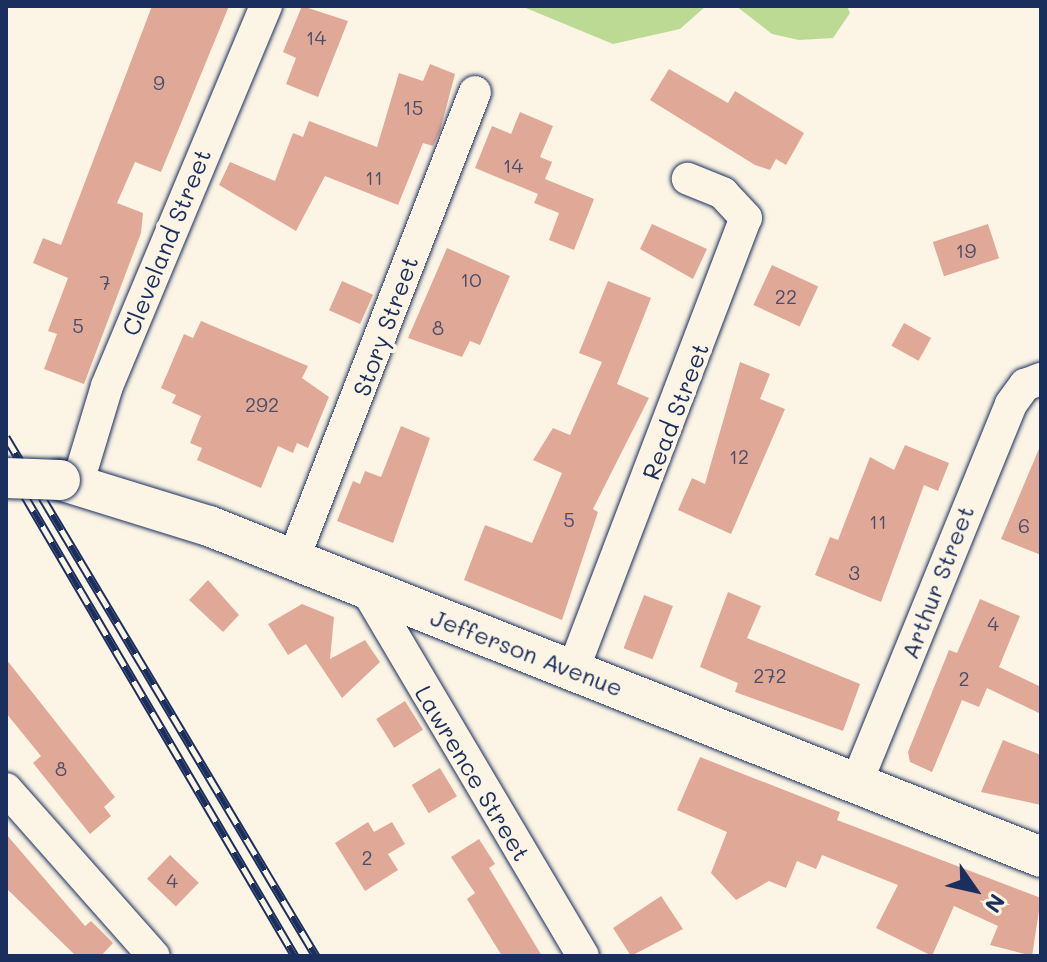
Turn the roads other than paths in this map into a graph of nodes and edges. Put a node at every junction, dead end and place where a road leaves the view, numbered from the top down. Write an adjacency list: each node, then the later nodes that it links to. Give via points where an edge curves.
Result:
1 (266, 6): 6 (street, Cleveland Street)
2 (475, 92): 7 (street, Story Street)
3 (688, 179): 9 (street, Read Street, via 723,193 746,218)
4 (1033, 382): 10 (street, Arthur Street, via 976,481)
5 (6, 478): 6 (main road, Jefferson Avenue, bridge)
6 (69, 481): 7 (main road, Jefferson Avenue)
7 (293, 560): 8 (main road, Jefferson Avenue)
8 (366, 589): 9 (main road, Jefferson Avenue); 14 (street, Lawrence Street)
9 (573, 670): 10 (main road, Jefferson Avenue)
10 (856, 784): 12 (main road, Jefferson Avenue)
11 (6, 789): 13 (street)
12 (1041, 857)
13 (154, 956)
14 (583, 956)

